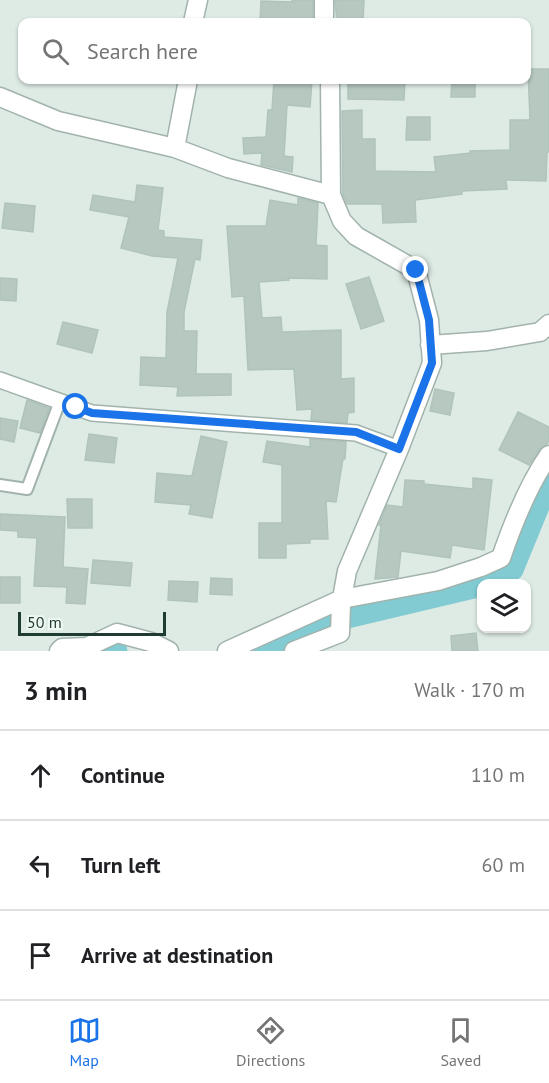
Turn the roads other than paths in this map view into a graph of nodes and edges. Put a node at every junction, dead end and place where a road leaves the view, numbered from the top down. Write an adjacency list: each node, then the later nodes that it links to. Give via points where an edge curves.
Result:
1 (198, 0): 3 (street)
2 (324, 0): 4 (street)
3 (194, 18)
4 (324, 18)
5 (187, 84): 8 (street)
6 (330, 84): 9 (street)
7 (0, 97): 8 (street, via 58,121)
8 (175, 148): 9 (street, via 228,168)
9 (331, 195): 11 (street, via 342,221 356,236 416,270 429,320)
10 (549, 324): 11 (street, via 540,332 529,334)
11 (430, 345): 14 (street, via 432,363)
12 (0, 380): 13 (street)
13 (60, 401): 14 (street, via 92,413 356,432); 16 (lane, via 27,489)
14 (399, 449): 17 (street, via 347,571)
15 (549, 455): 17 (street, via 510,531 501,558 438,580)
16 (0, 485)
17 (342, 602): 21 (street); 22 (street, via 340,633)
18 (90, 649): 19 (street); 20 (street, via 117,633)
19 (59, 651)
20 (169, 651)
21 (227, 651)
22 (294, 651)

